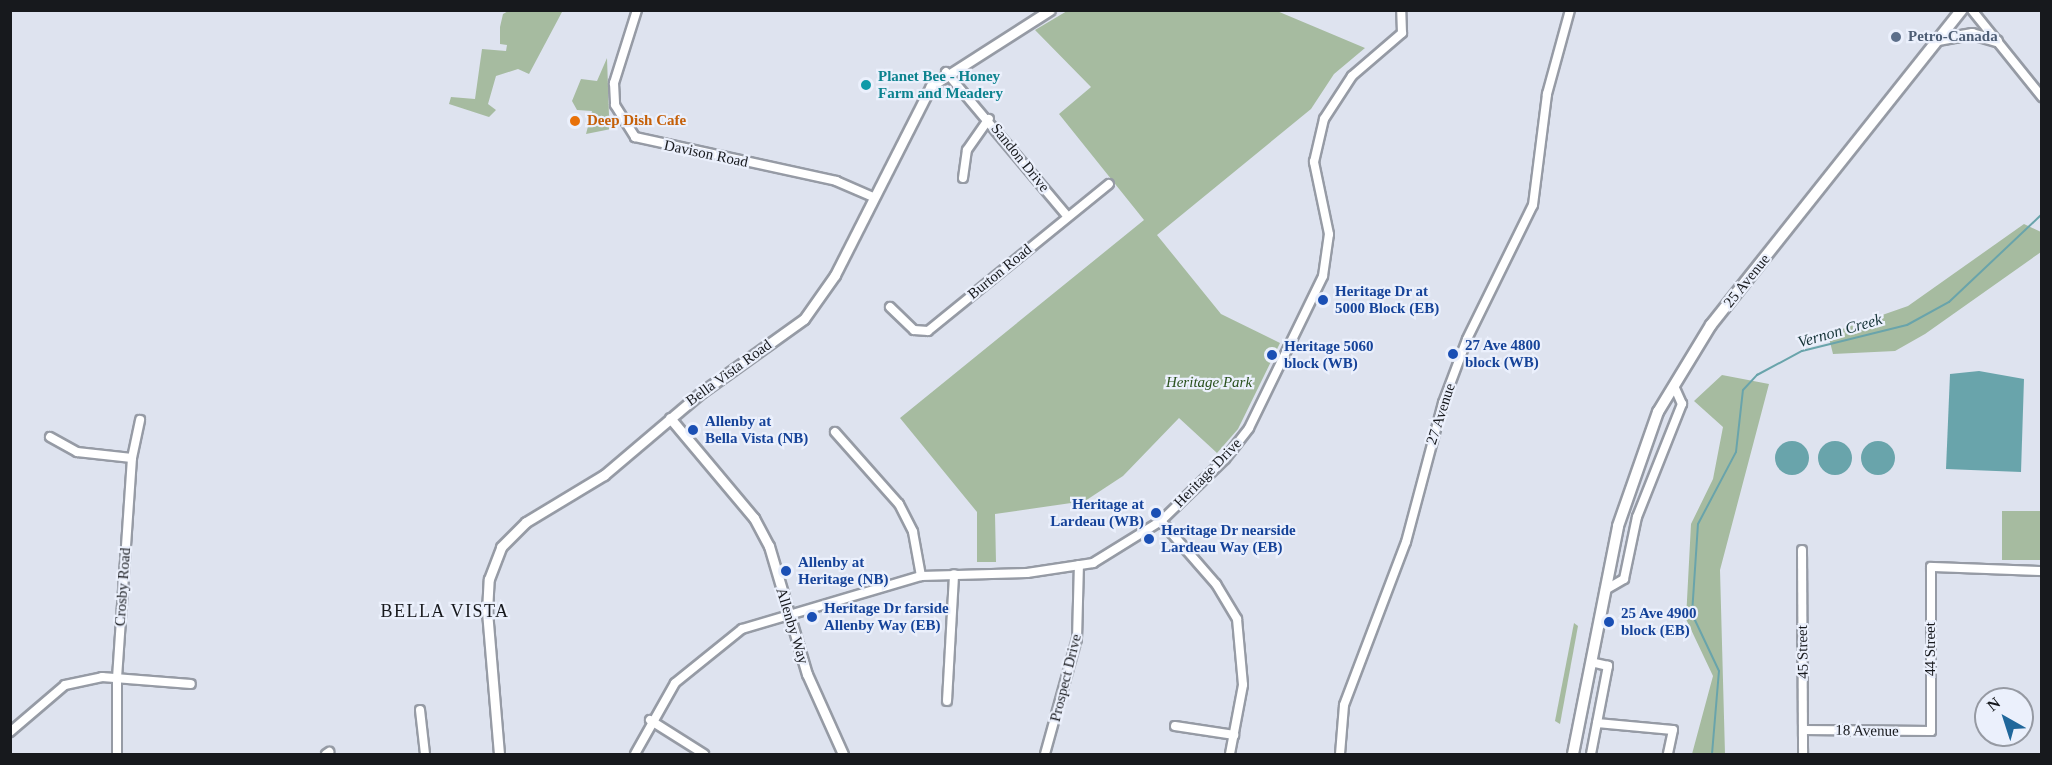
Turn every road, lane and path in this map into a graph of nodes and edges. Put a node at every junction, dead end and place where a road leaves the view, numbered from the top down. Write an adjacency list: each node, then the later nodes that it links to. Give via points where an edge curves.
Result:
1 (637, 10): 14 (street, Davison Road, via 614,83 615,105 635,137 836,181)
2 (1050, 10): 9 (street, Bella Vista Road)
3 (1401, 10): 23 (street, Heritage Drive, via 1402,33 1343,85 1317,137 1315,172 1329,234 1323,276 1250,428)
4 (1570, 10): 51 (street, 27 Avenue, via 1549,84 1533,206 1467,339 1443,403 1406,542 1344,705)
5 (1962, 10): 7 (main road, 25 Avenue)
6 (1972, 10): 8 (street)
7 (1938, 40): 8 (main road, via 1972,34); 29 (main road, 25 Avenue, via 1687,360 1638,459)
8 (1997, 41): 10 (street)
9 (946, 72): 11 (street, Sandon Drive); 14 (street, Bella Vista Road, via 926,94)
10 (2042, 97)
11 (989, 119): 12 (street, via 967,150); 15 (street, Sandon Drive)
12 (963, 178)
13 (1109, 184): 15 (street, Burton Road)
14 (873, 198): 18 (street, Bella Vista Road, via 813,310)
15 (1068, 217): 16 (street, Burton Road, via 928,331 914,330)
16 (890, 307)
17 (1676, 388): 29 (street, via 1682,405 1637,517 1624,579)
18 (670, 418): 30 (street, Allenby Way, via 754,518 770,546); 45 (street, Bella Vista Road, via 604,475 517,529 495,557 487,612)
19 (140, 420): 22 (street, Crosby Road)
20 (835, 432): 28 (street, via 899,504 913,532)
21 (50, 437): 22 (street, via 77,452)
22 (132, 458): 32 (street, Crosby Road)
23 (1161, 521): 25 (street, Heritage Drive, via 1120,549); 42 (street, via 1216,584 1237,619 1243,661)
24 (1802, 550): 39 (street, 45 Street)
25 (1079, 565): 27 (street, Heritage Drive, via 1027,573); 49 (street, Prospect Drive, via 1077,639)
26 (2042, 571): 40 (street, 44 Street, via 1931,567)
27 (954, 574): 28 (street, Heritage Drive); 34 (street)
28 (921, 576): 30 (street, Heritage Drive)
29 (1605, 590): 31 (main road, 25 Avenue)
30 (787, 613): 36 (street, Heritage Drive, via 725,639 675,683); 48 (street, Allenby Way)
31 (1591, 662): 37 (street, via 1608,666); 52 (main road, 25 Avenue)
32 (117, 678): 33 (street); 41 (street, via 65,685); 43 (street, Crosby Road)
33 (191, 684)
34 (947, 701)
35 (420, 710): 44 (street)
36 (650, 720): 46 (street, Heritage Drive); 47 (street)
37 (1597, 723): 53 (street); 54 (street, via 1672,730)
38 (1174, 726): 42 (street)
39 (1804, 730): 40 (street, 18 Avenue); 55 (street, 45 Street)
40 (1931, 731)
41 (10, 732)
42 (1234, 735): 50 (street)
43 (117, 754)
44 (425, 754)
45 (499, 754)
46 (634, 754)
47 (704, 754)
48 (843, 754)
49 (1046, 754)
50 (1230, 754)
51 (1340, 754)
52 (1573, 754)
53 (1591, 754)
54 (1668, 754)
55 (1803, 754)

